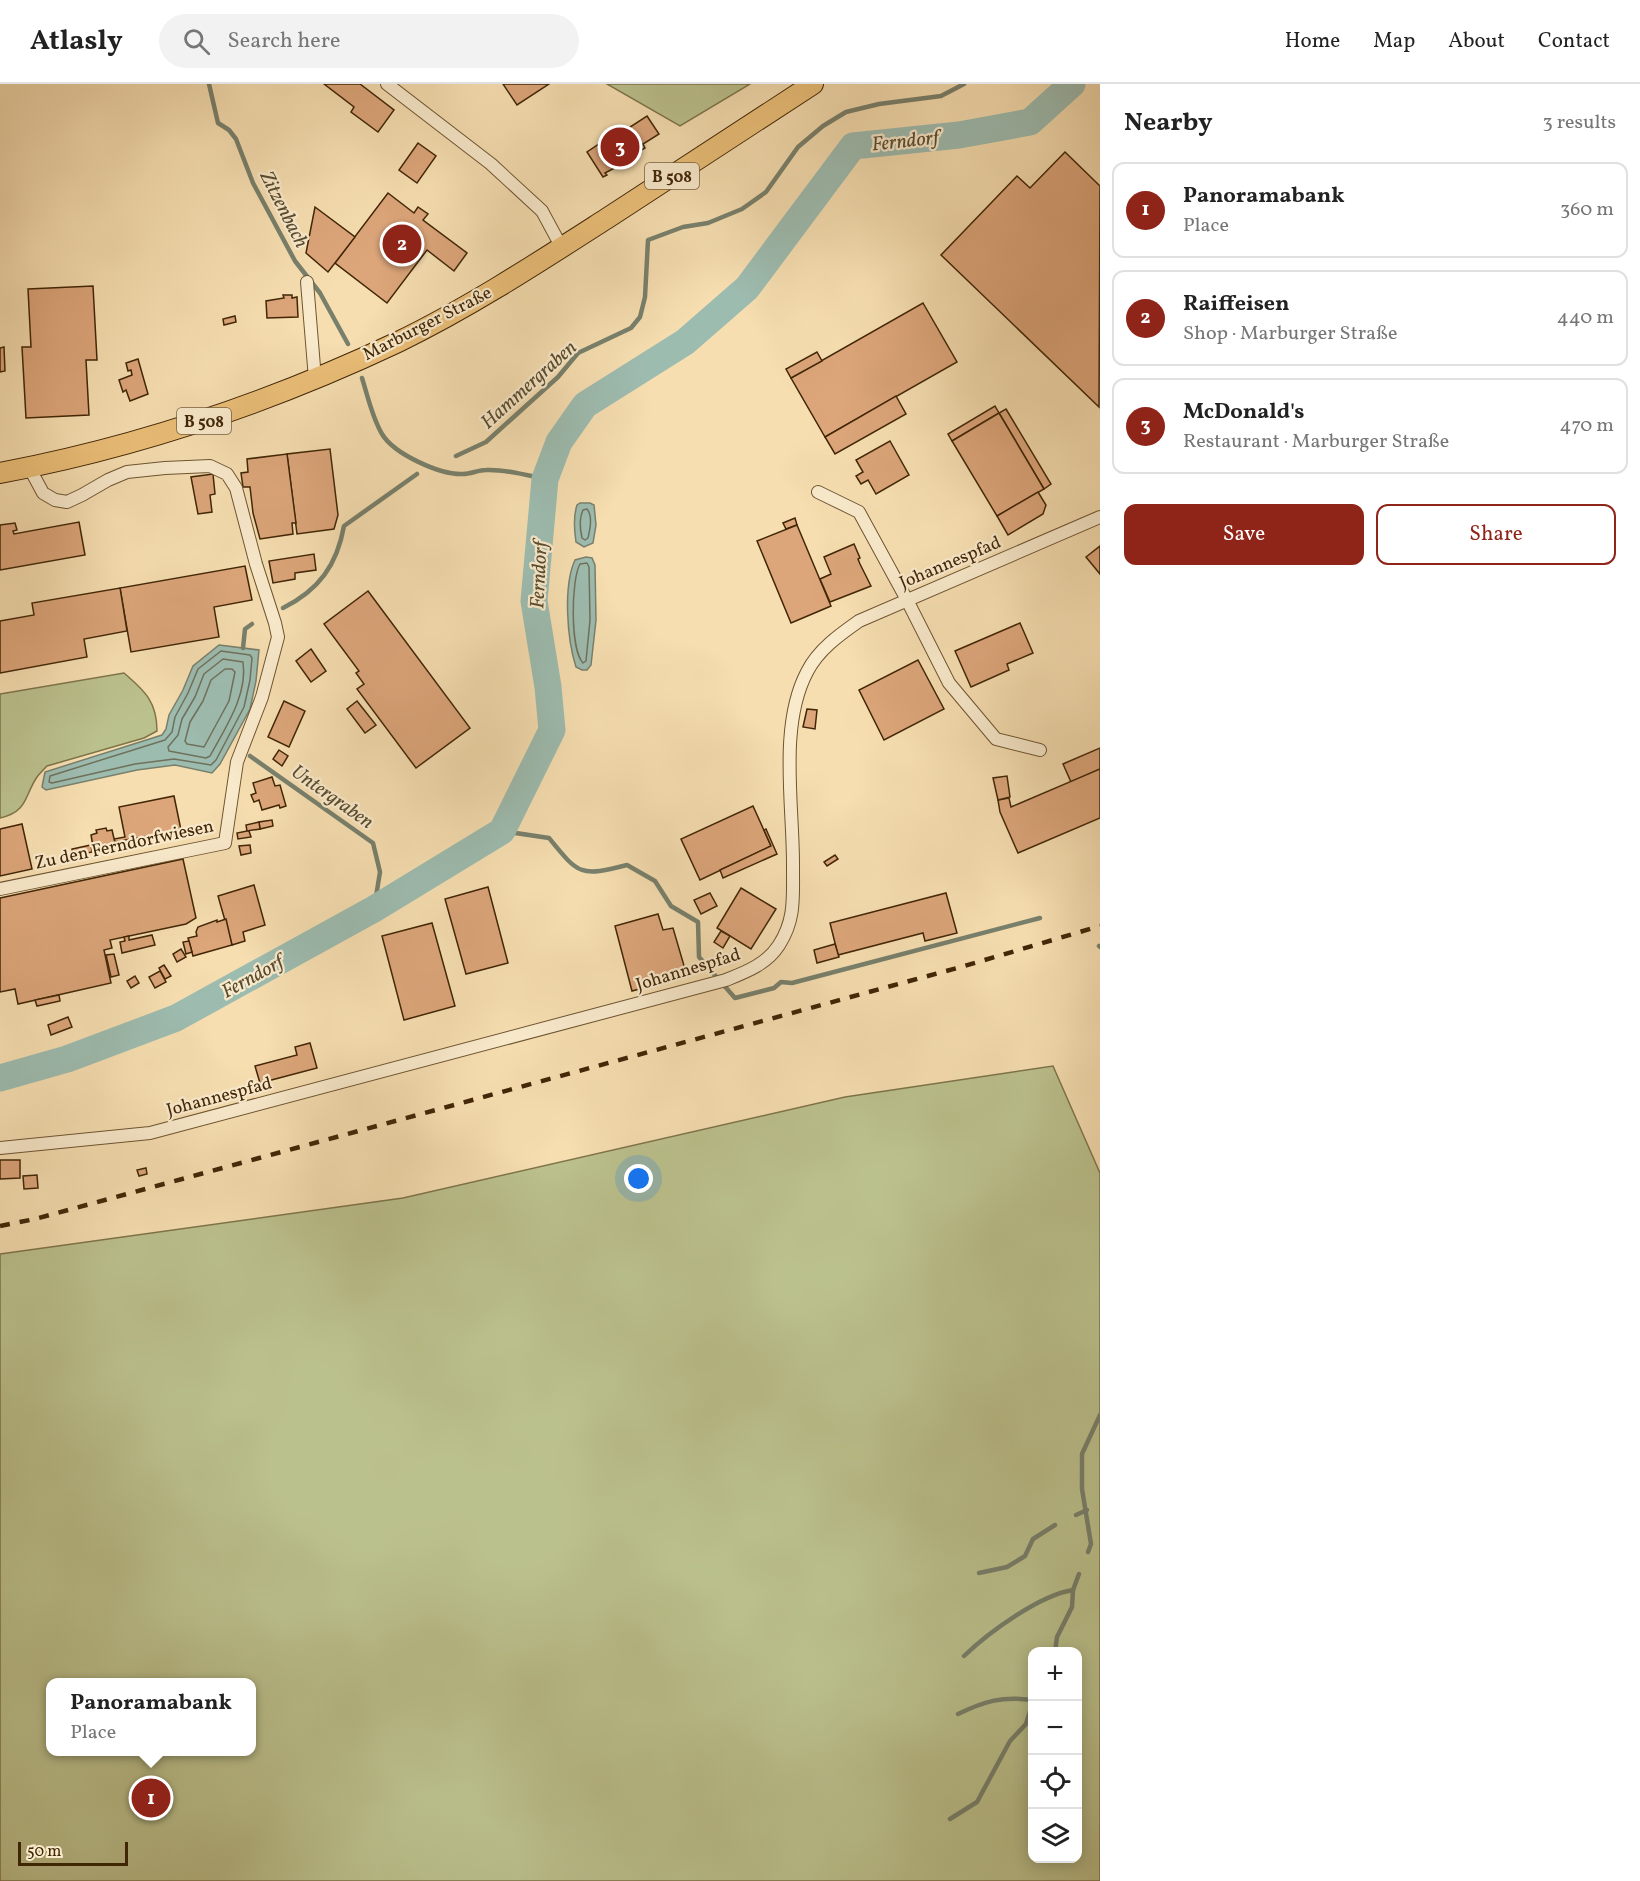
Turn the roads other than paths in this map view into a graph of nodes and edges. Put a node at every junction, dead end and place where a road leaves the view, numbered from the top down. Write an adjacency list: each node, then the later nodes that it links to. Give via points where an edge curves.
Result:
1 (387, 84): 3 (street, via 498,170 542,211)
2 (813, 84): 3 (main road, Marburger Straße / B 508)
3 (562, 248): 5 (main road, Marburger Straße / B 508, via 399,341)
4 (307, 282): 5 (street)
5 (315, 379): 6 (main road, Marburger Straße / B 508, via 197,424)
6 (29, 467): 7 (main road, Marburger Straße / B 508); 12 (street, Zu den Ferndorfwiesen, via 43,493 67,501 127,472 210,466 227,474 236,488 278,637 262,697 237,762 225,843)
7 (0, 473)
8 (818, 492): 10 (street, via 859,513)
9 (1100, 517): 10 (street, Johannespfad)
10 (907, 600): 11 (street, via 949,683 996,739); 13 (street, Johannespfad, via 859,621 832,640 808,670 795,699 789,736 793,913 778,946 757,967 726,980 150,1133)
11 (1040, 750)
12 (0, 889)
13 (0, 1148)

